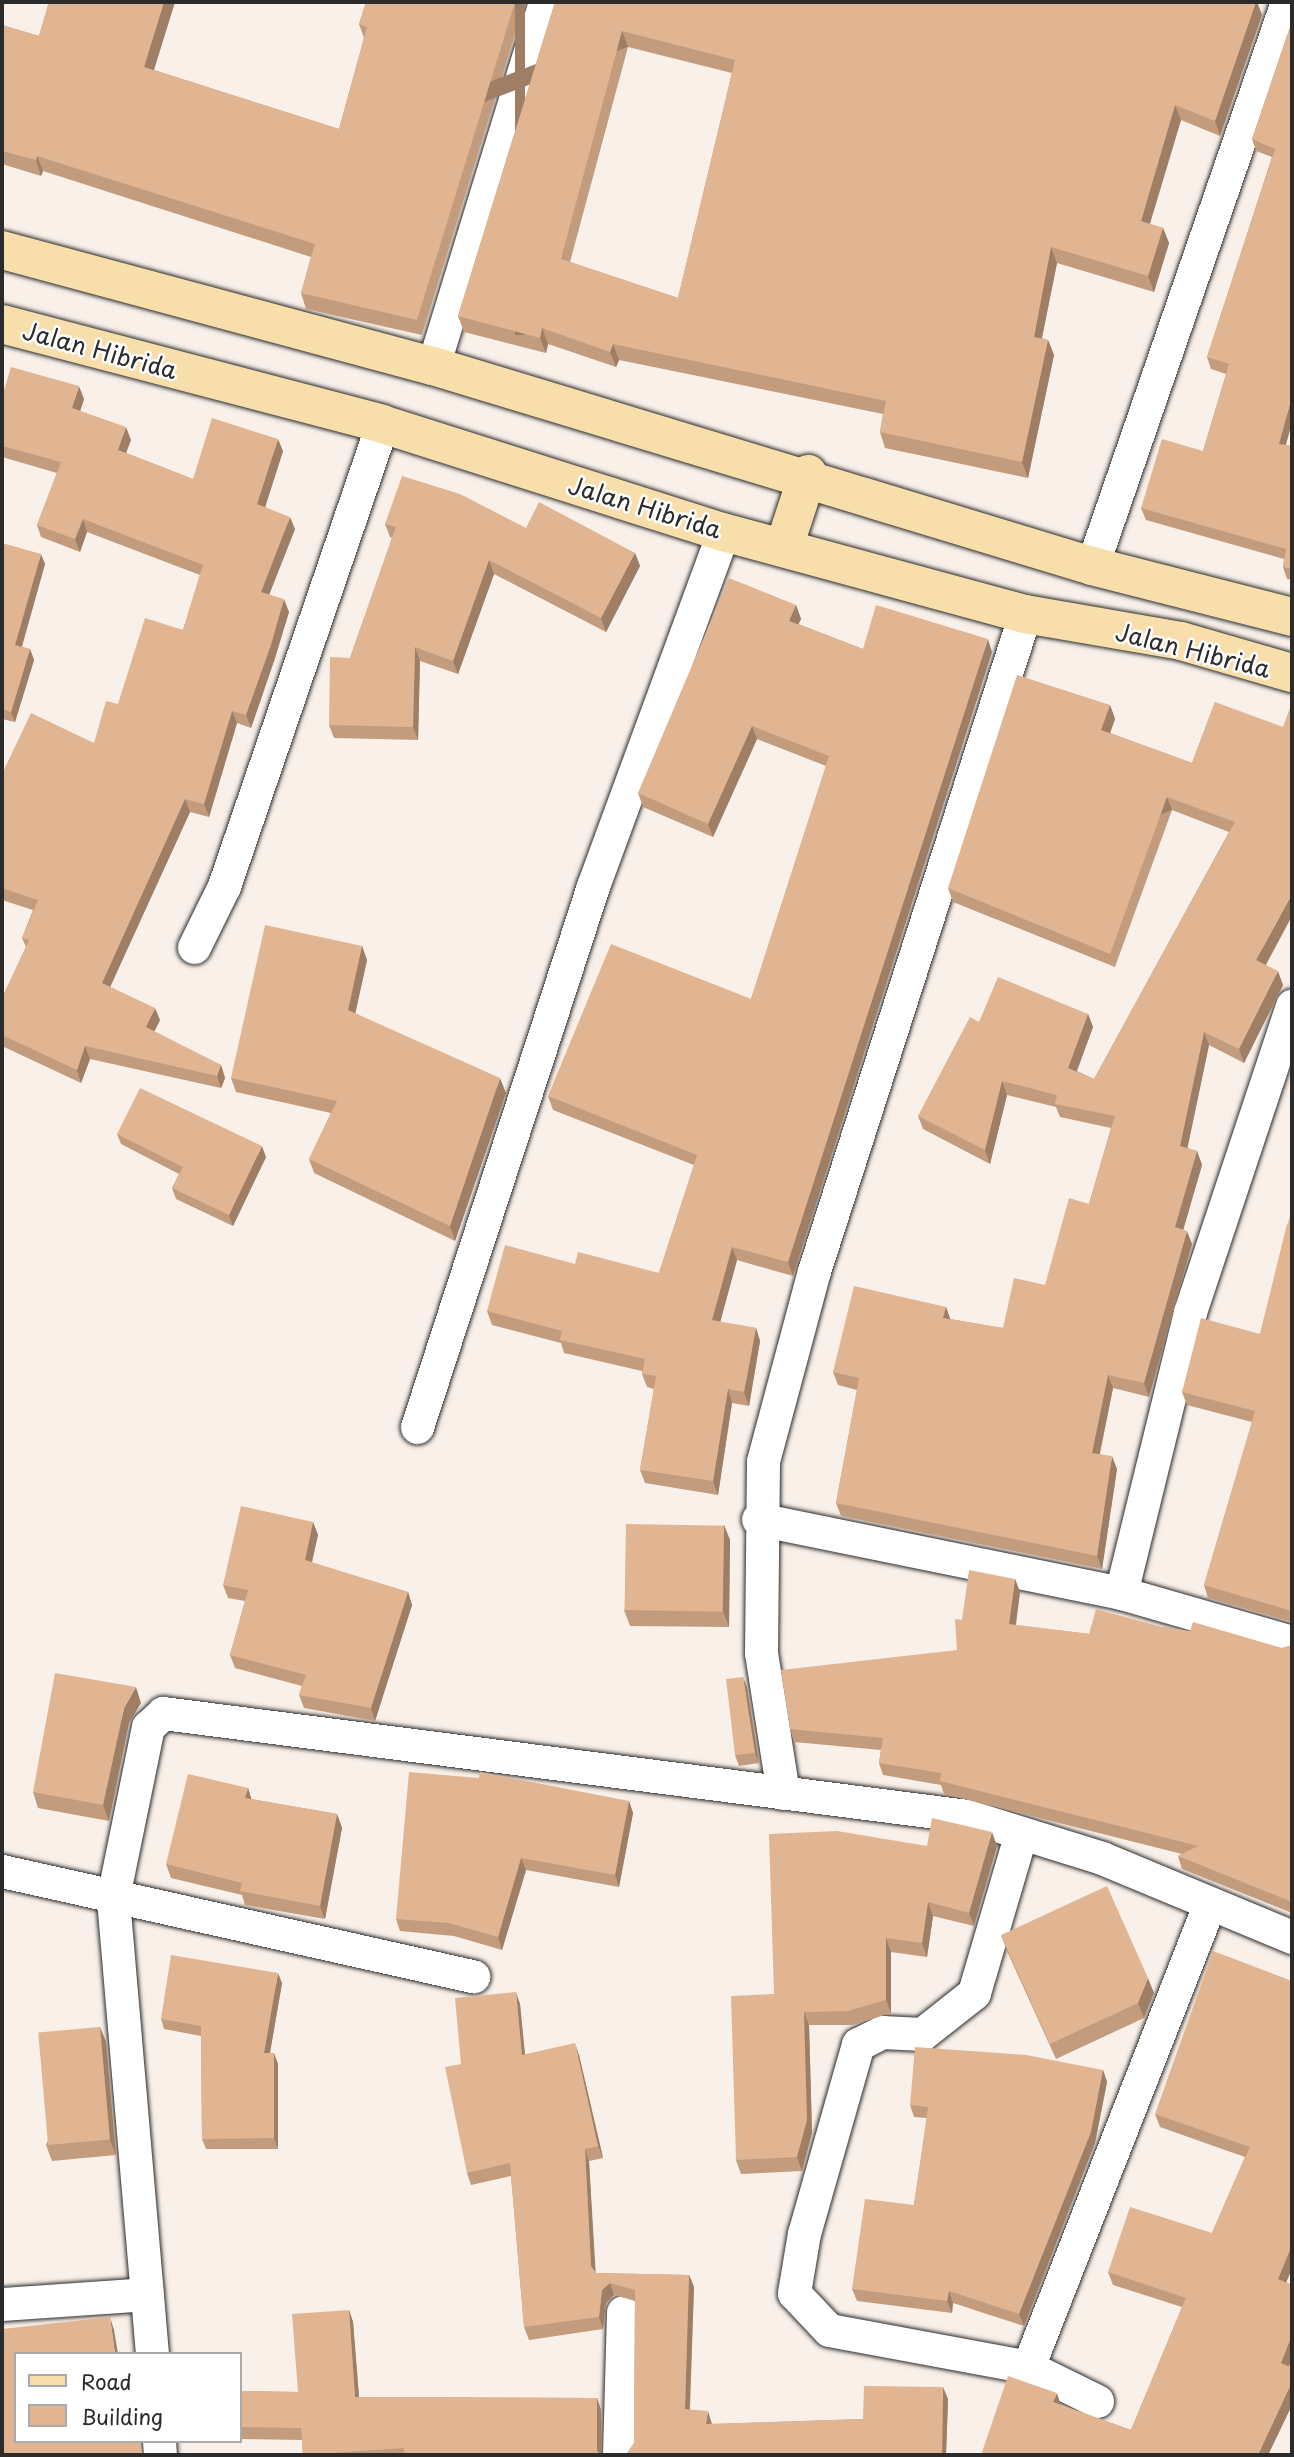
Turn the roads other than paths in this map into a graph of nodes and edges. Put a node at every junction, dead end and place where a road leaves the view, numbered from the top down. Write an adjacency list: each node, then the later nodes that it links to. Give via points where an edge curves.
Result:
1 (545, 2): 5 (street)
2 (1287, 2): 10 (street)
3 (2, 250): 5 (main road)
4 (2, 324): 6 (main road, Jalan Hibrida)
5 (433, 366): 7 (main road)
6 (382, 424): 8 (main road, Jalan Hibrida); 14 (street, via 224,886)
7 (807, 474): 9 (main road); 10 (main road)
8 (723, 532): 9 (main road, Jalan Hibrida); 16 (street, via 593,886)
9 (784, 547): 11 (main road, Jalan Hibrida)
10 (1092, 566): 12 (main road)
11 (1025, 614): 13 (main road, Jalan Hibrida, via 1181,641); 17 (street, via 814,1271 763,1461)
12 (1292, 617)
13 (1292, 673)
14 (194, 947)
15 (1292, 1006): 18 (street, via 1189,1312)
16 (417, 1427)
17 (758, 1519): 18 (street); 20 (street, via 761,1653)
18 (1121, 1593): 19 (street)
19 (1292, 1642)
20 (783, 1793): 21 (street, via 967,1816); 23 (street, via 163,1713 148,1727)
21 (1021, 1833): 24 (street); 31 (street, via 974,1993 922,2034 882,2032 858,2044 793,2278 801,2306 829,2330)
22 (2, 1871): 23 (street)
23 (113, 1897): 26 (street); 27 (street)
24 (1210, 1903): 25 (street); 31 (street)
25 (1292, 1937)
26 (472, 1976)
27 (147, 2294): 28 (street); 30 (street)
28 (2, 2304)
29 (623, 2312): 33 (street)
30 (152, 2352)
31 (1028, 2367): 32 (street)
32 (1097, 2401)
33 (619, 2455)

